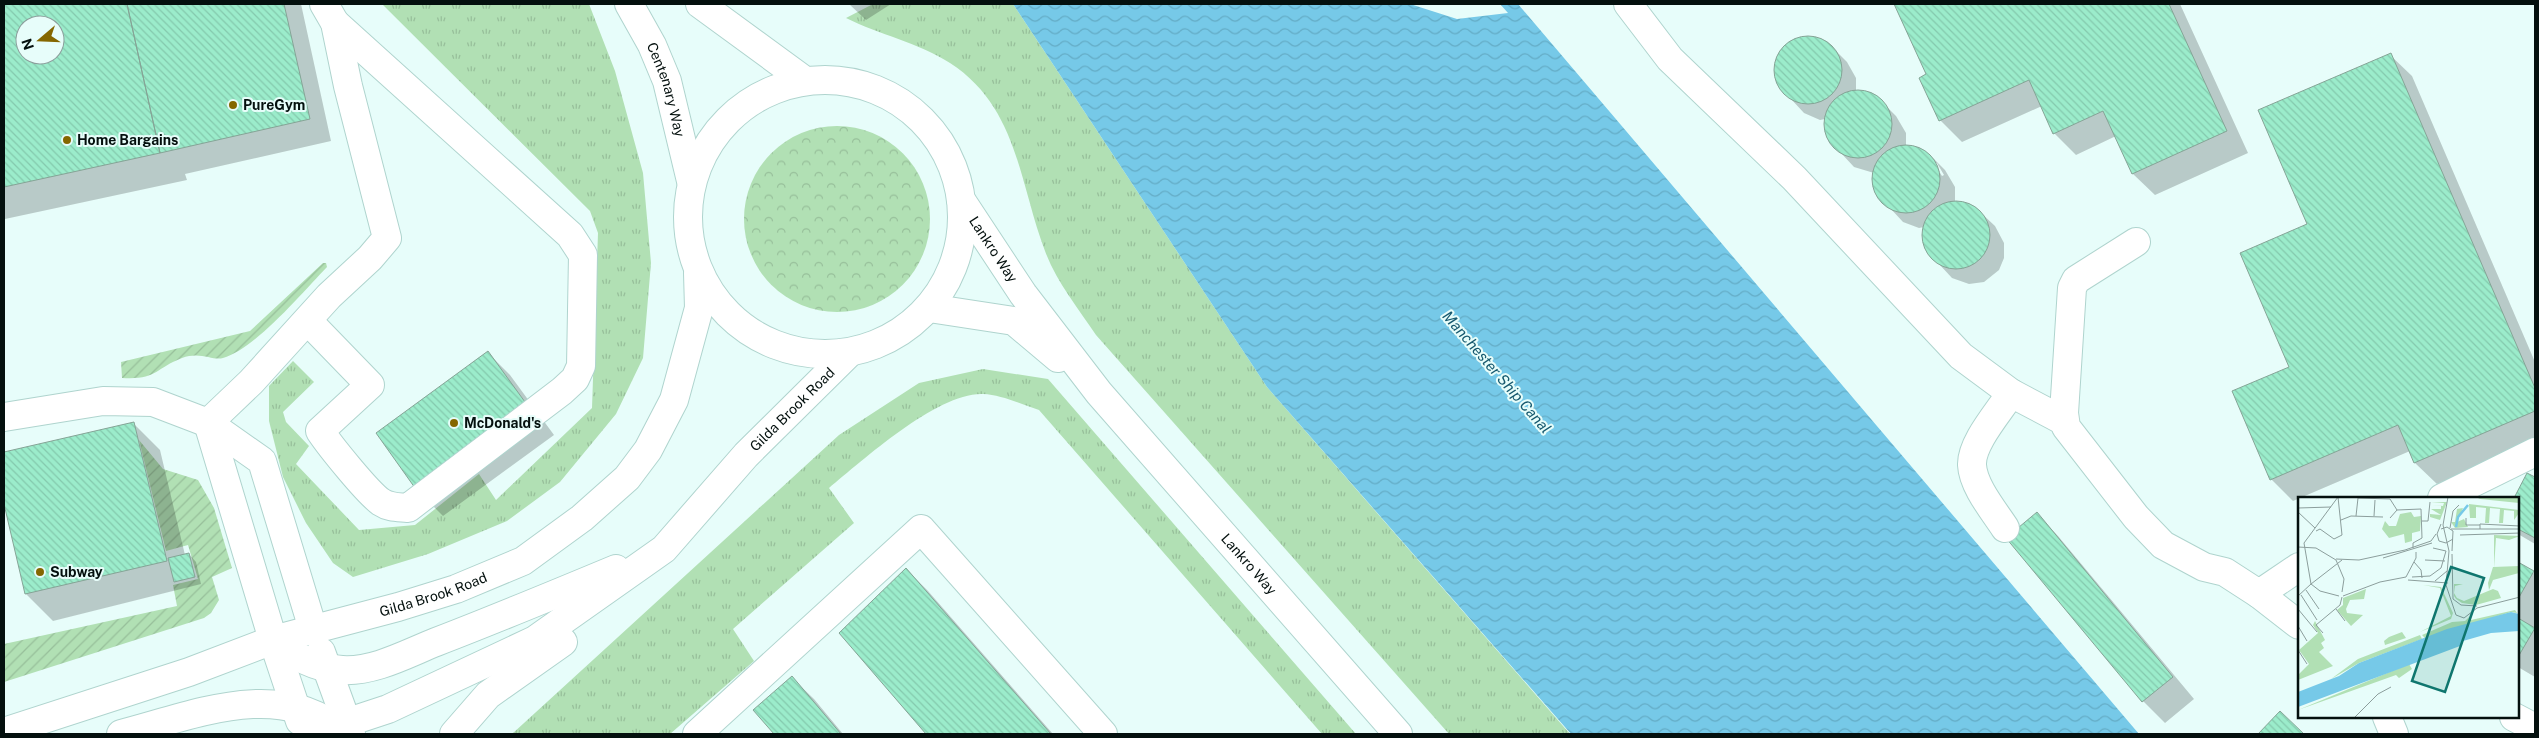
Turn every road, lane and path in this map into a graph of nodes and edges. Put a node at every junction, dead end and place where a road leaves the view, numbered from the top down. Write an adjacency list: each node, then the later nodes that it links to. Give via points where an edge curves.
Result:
1 (629, 4): 6 (main road, Centenary Way, via 668,81)
2 (700, 4): 5 (main road)
3 (1628, 4): 14 (main road, via 1670,59 1794,178 1960,356)
4 (329, 13): 11 (main road, via 386,238); 11 (main road, via 570,235 583,255 581,366 575,379 562,391 408,508 391,507 380,501 320,431 370,385)
5 (804, 80): 6 (main road, via 766,92 733,114 707,144); 7 (main road, via 841,80 876,89 908,107 934,133 952,164)
6 (691, 181): 9 (main road, via 687,227)
7 (961, 200): 10 (main road, via 961,239 950,275); 13 (main road, Lankro Way, via 1023,294)
8 (2136, 242): 16 (main road, via 2076,280 2072,288)
9 (698, 273): 12 (main road, via 724,311 760,339 804,354); 25 (main road, Gilda Brook Road, via 699,308 674,400 648,450 627,478 582,518 523,561 456,589)
10 (929, 308): 12 (main road, via 893,337); 13 (main road, Lankro Way, via 1014,321)
11 (308, 321): 17 (main road)
12 (849, 353): 21 (main road, Gilda Brook Road, via 746,455)
13 (1099, 393): 39 (main road, Lankro Way)
14 (2011, 393): 16 (main road); 20 (main road, via 1977,445 1972,466 1983,496)
15 (4, 417): 17 (main road, via 103,401 152,402)
16 (2064, 421): 23 (main road, via 2072,436 2130,510 2163,545 2204,567 2225,572)
17 (208, 423): 25 (main road, via 262,461); 26 (main road)
18 (2535, 452): 19 (main road)
19 (2444, 497)
20 (2005, 528)
21 (664, 549): 27 (main road, via 515,612 374,666 342,670); 32 (main road, Gilda Brook Road, via 535,640); 36 (main road, via 575,634 488,696)
22 (2298, 568): 23 (main road)
23 (2260, 594): 24 (main road)
24 (2298, 624)
25 (313, 629): 26 (main road, Gilda Brook Road); 27 (main road)
26 (273, 640): 27 (main road, via 307,662); 28 (main road); 33 (main road, Gilda Brook Road, via 195,670)
27 (326, 668): 32 (main road)
28 (294, 707): 32 (main road, via 316,715); 34 (main road, via 254,702 234,705); 35 (main road)
29 (2387, 718): 40 (main road)
30 (2516, 718): 31 (main road)
31 (2535, 728)
32 (338, 730)
33 (4, 732)
34 (121, 734)
35 (305, 734)
36 (454, 734)
37 (697, 734): 38 (main road, via 921,529)
38 (1103, 734)
39 (1398, 734)
40 (2394, 734)

